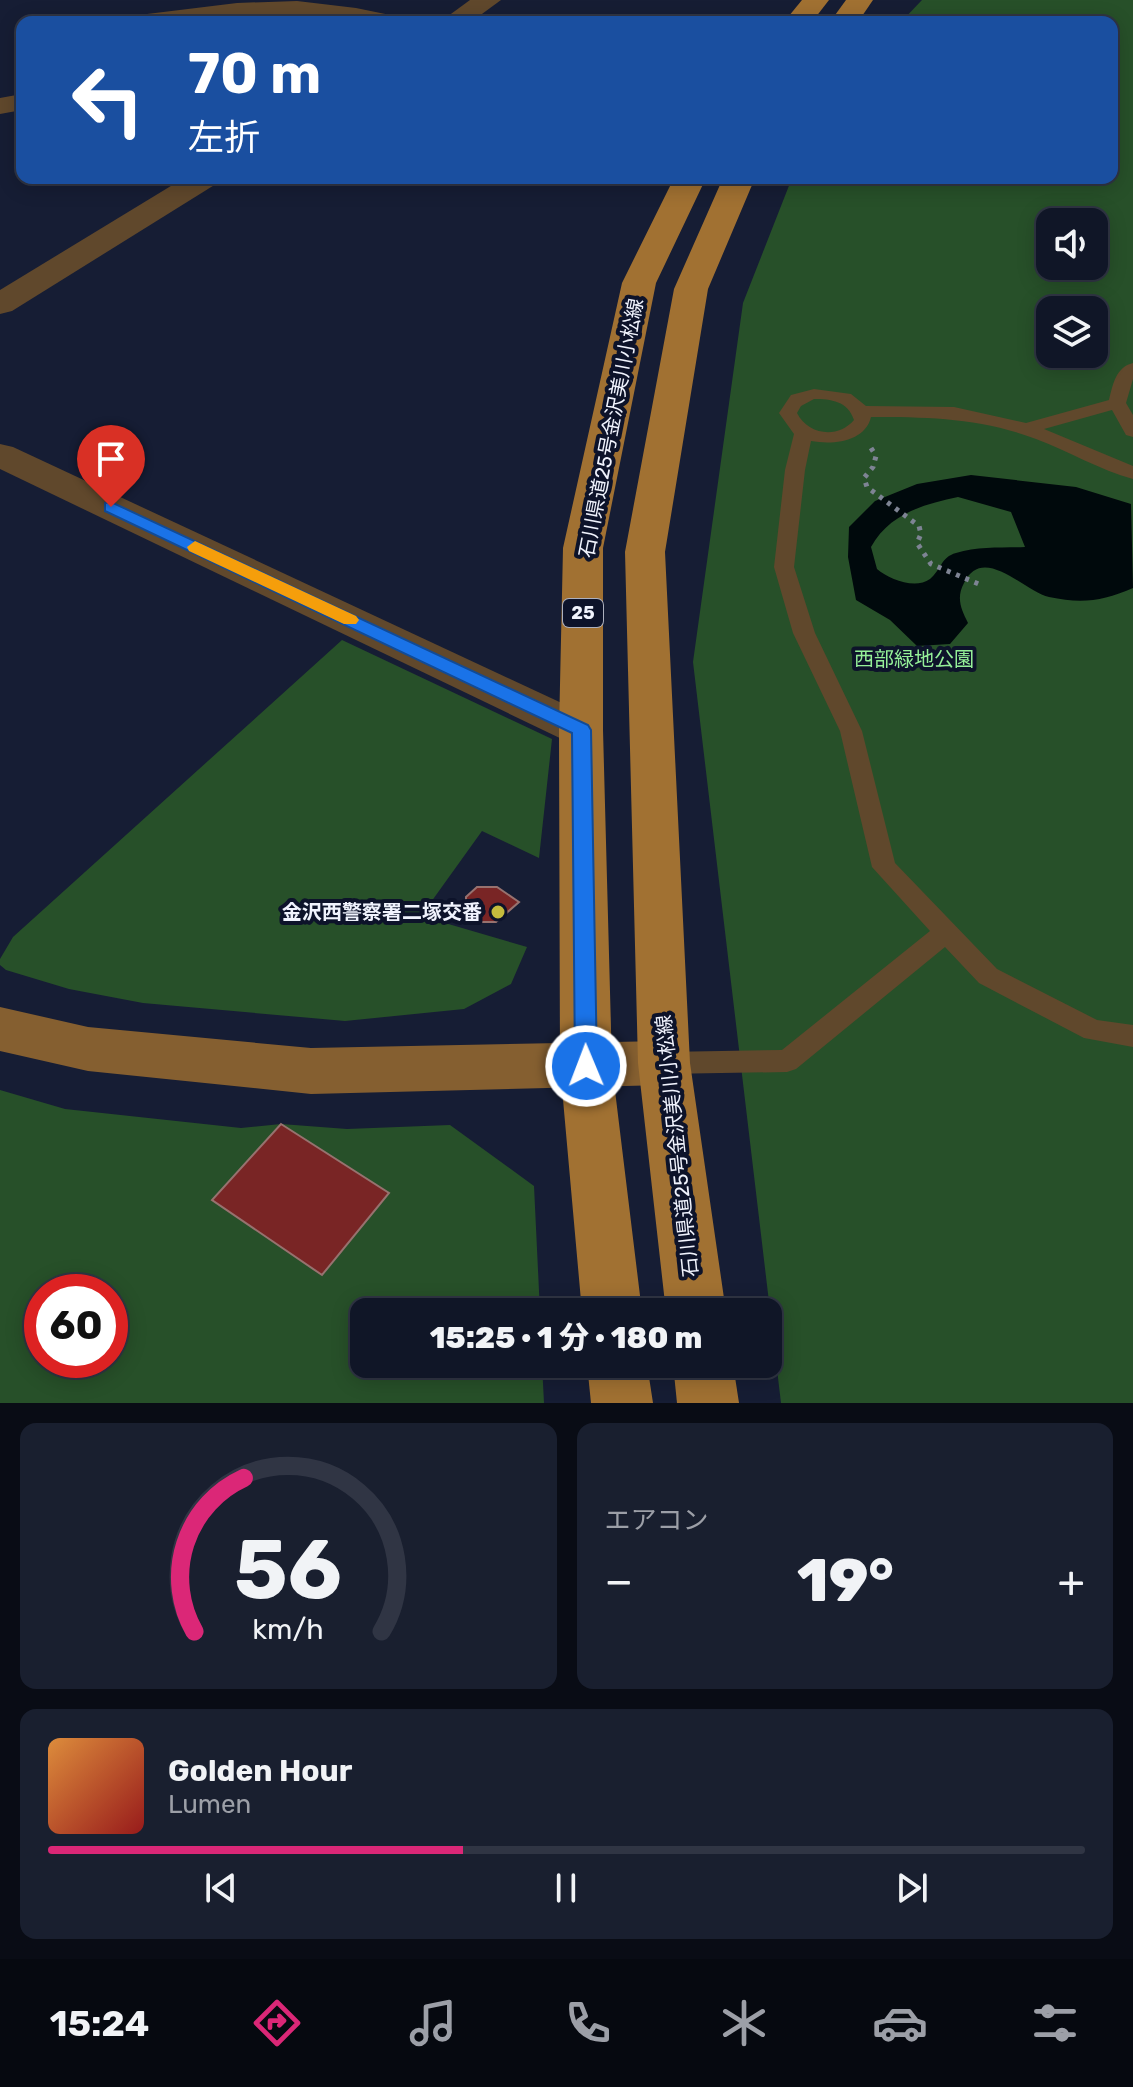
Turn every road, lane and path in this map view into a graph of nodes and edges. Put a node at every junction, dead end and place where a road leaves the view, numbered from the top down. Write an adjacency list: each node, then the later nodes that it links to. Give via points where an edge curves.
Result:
1 (488, 0): 5 (street)
2 (816, 0): 6 (main road)
3 (182, 16): 4 (street, via 275,8)
4 (360, 16)
5 (463, 16)
6 (803, 16)
7 (195, 184): 10 (street)
8 (687, 184): 21 (main road, 石川県道25号金沢美川小松線 / 25, via 639,283 583,548)
9 (736, 184): 25 (main road, 石川県道25号金沢美川小松線, via 691,289 645,552)
10 (0, 304)
11 (1133, 368): 12 (lane, via 1123,379)
12 (1117, 403): 14 (lane); 15 (lane)
13 (861, 412): 14 (lane, via 937,412); 16 (lane, via 837,395 804,396 788,413); 17 (lane, via 863,420)
14 (1025, 429): 19 (lane)
15 (1133, 431)
16 (804, 432): 17 (lane, via 829,437); 22 (lane, via 784,567 804,633 851,731 884,867)
17 (852, 432): 20 (path, via 876,456 864,478 867,487 919,526 917,543 931,564)
18 (0, 455): 21 (street)
19 (1133, 473)
20 (981, 585)
21 (581, 730): 26 (main road, 石川県道25号金沢美川小松線 / 25)
22 (945, 933): 24 (lane, via 988,976 1093,1030); 25 (lane, via 787,1061)
23 (0, 1029): 26 (main road, via 88,1049 311,1071)
24 (1133, 1036)
25 (664, 1063): 26 (main road); 28 (main road, 石川県道25号金沢美川小松線)
26 (586, 1066): 27 (main road, 石川県道25号金沢美川小松線 / 25)
27 (611, 1298)
28 (694, 1298)
29 (619, 1378): 31 (main road)
30 (705, 1378): 32 (main road)
31 (622, 1403)
32 (708, 1403)

